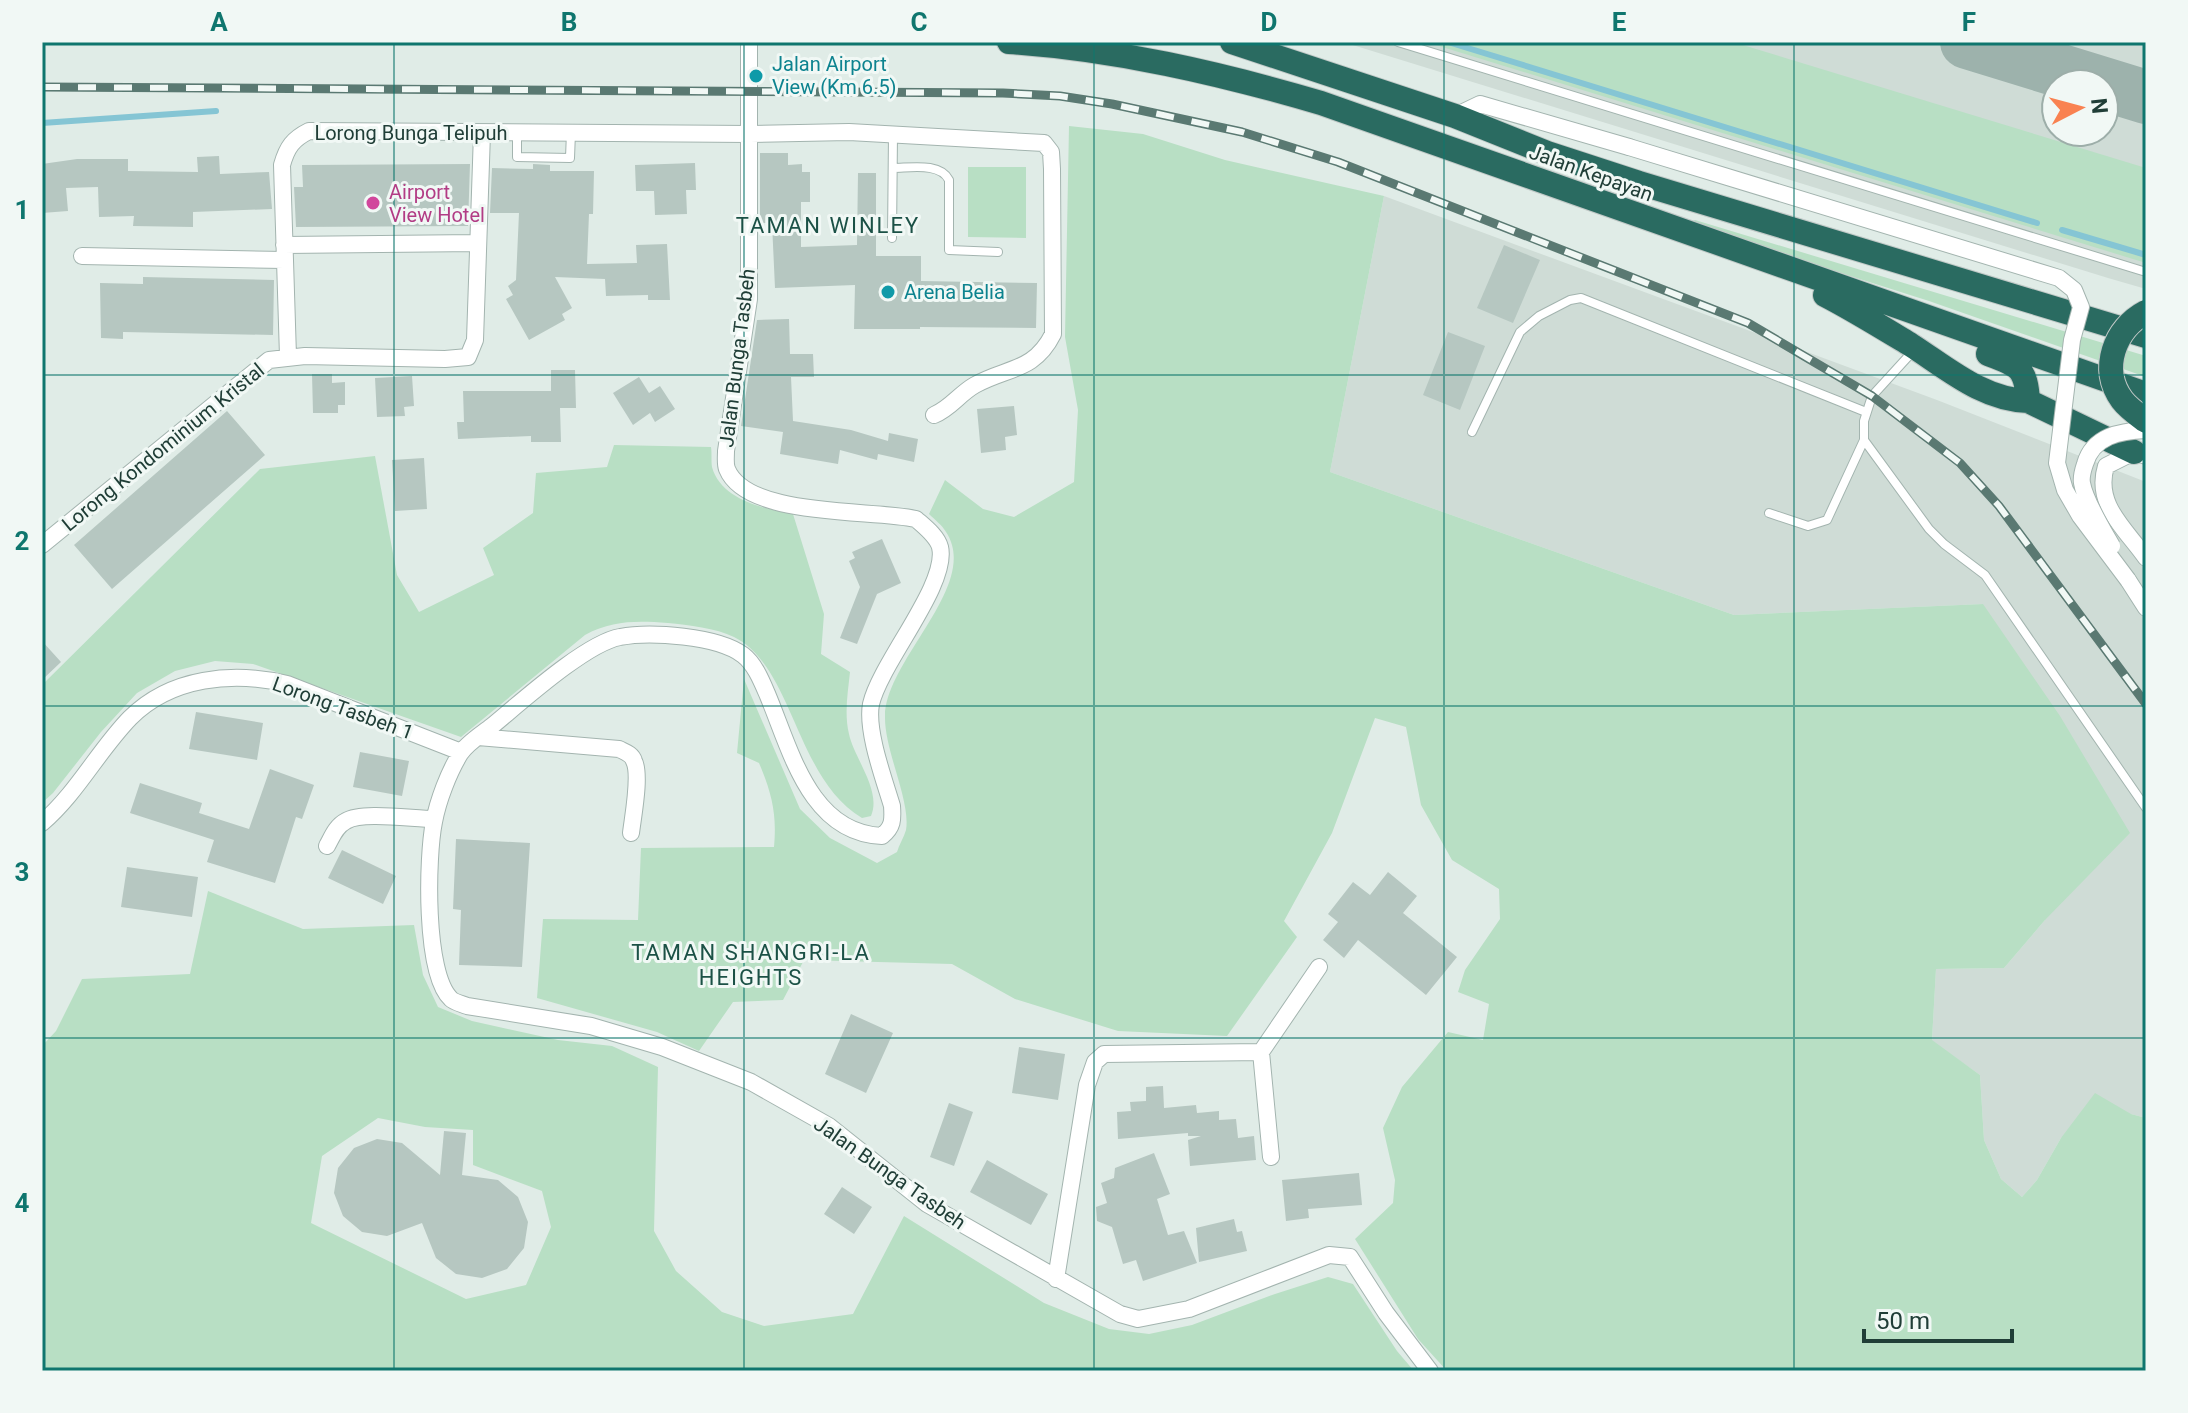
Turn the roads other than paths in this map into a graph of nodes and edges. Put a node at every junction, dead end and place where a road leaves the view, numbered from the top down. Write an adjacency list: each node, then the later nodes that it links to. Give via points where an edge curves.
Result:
1 (749, 42): 10 (street, Jalan Bunga Tasbeh)
2 (1009, 42): 17 (highway, Jalan Kepayan, via 1166,63 1265,87)
3 (1232, 42): 5 (highway, Jalan Kepayan)
4 (1398, 42): 18 (lane)
5 (1455, 116): 21 (highway, Jalan Kepayan, via 1639,183); 35 (street, bridge, via 1480,104 2059,278 2074,290 2081,307 2057,463 2080,516)
6 (571, 132): 8 (street, Lorong Bunga Telipuh); 8 (lane, via 570,158 517,157); 10 (street, Lorong Bunga Telipuh)
7 (482, 133): 8 (street, Lorong Bunga Telipuh); 13 (street); 14 (street, Lorong Bunga Telipuh, via 309,131 296,138 282,165)
8 (517, 133)
9 (893, 133): 10 (street); 11 (lane); 27 (street, via 1029,141 1044,143 1051,152 1053,334 1045,351 1008,373 977,383)
10 (750, 134): 37 (street, Jalan Bunga Tasbeh, via 749,299 726,468 753,495 778,503 916,519 940,546 936,578 890,661 869,718 892,806 891,829 882,836 863,835 819,805 756,671 744,655 695,639 647,633 615,637 584,654)
11 (893, 168): 12 (lane); 15 (lane, via 946,173 949,250)
12 (892, 238)
13 (477, 243): 14 (street); 23 (street, via 475,340 468,357)
14 (284, 252): 16 (street); 23 (street, Lorong Bunga Telipuh)
15 (998, 252)
16 (82, 256)
17 (1759, 259): 19 (highway, Jalan Kepayan); 22 (highway)
18 (2146, 272)
19 (1869, 298): 24 (highway, Jalan Kepayan); 25 (highway, via 1906,322 2017,365)
20 (2146, 312): 28 (highway, bridge, via 2123,329 2110,365 2121,399)
21 (2146, 336)
22 (1915, 348): 25 (highway, via 1993,394); 26 (lane, via 1872,396)
23 (288, 356): 33 (street, Lorong Kondominium Kristal, via 269,360 254,371)
24 (2146, 394)
25 (2028, 401): 31 (highway)
26 (1866, 412): 29 (lane, via 1581,298 1539,316 1520,332); 30 (lane)
27 (934, 415)
28 (2146, 421)
29 (1472, 432)
30 (1864, 440): 32 (lane, via 1827,520 1808,526); 39 (lane, via 1929,529 1985,575)
31 (2142, 446): 34 (street, via 2106,466 2101,482 2117,521); 35 (street, bridge, via 2126,431 2106,437 2086,459 2083,471 2082,483)
32 (1769, 513)
33 (42, 545)
34 (2146, 558)
35 (2128, 580): 36 (street)
36 (2146, 608)
37 (478, 737): 38 (street, Jalan Bunga Tasbeh); 42 (street, via 628,753 636,772)
38 (461, 752): 40 (street, Jalan Bunga Tasbeh); 41 (street, Lorong Tasbeh 1, via 287,684 258,677 210,679 157,697 131,718)
39 (2146, 808)
40 (434, 819): 43 (street, via 347,819); 47 (street, Jalan Bunga Tasbeh, via 430,925 441,981 451,1000 591,1026 751,1082 829,1126 927,1204)
41 (42, 823)
42 (631, 833)
43 (327, 846)
44 (1319, 967): 45 (street)
45 (1261, 1052): 46 (street); 47 (street, via 1115,1052 1095,1062)
46 (1271, 1157)
47 (1056, 1279): 48 (street, Jalan Bunga Tasbeh, via 1138,1319 1189,1309 1341,1254 1357,1264)
48 (1430, 1371)

